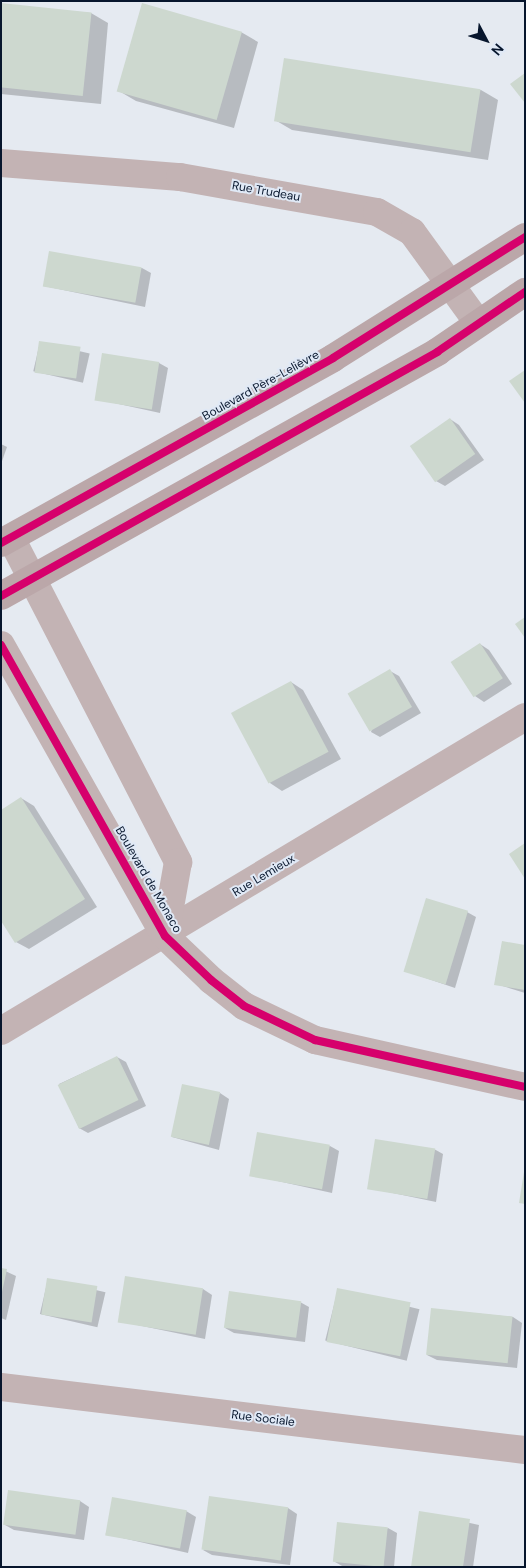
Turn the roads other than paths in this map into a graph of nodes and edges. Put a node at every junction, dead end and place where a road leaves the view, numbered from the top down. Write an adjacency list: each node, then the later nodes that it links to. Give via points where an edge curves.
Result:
1 (1, 163): 3 (street, Rue Trudeau, via 180,177 377,212 412,232)
2 (525, 237): 3 (main road, Boulevard Père-Lelièvre)
3 (451, 284): 5 (street, Rue Trudeau); 6 (main road, Boulevard Père-Lelièvre, via 325,362)
4 (525, 292): 5 (main road)
5 (478, 323): 7 (main road, via 437,352)
6 (6, 540): 7 (street, Boulevard de Monaco)
7 (31, 579): 8 (main road); 11 (street, Boulevard de Monaco, via 178,862)
8 (1, 596)
9 (1, 645): 11 (street, Boulevard de Monaco)
10 (525, 717): 11 (street, Rue Lemieux)
11 (165, 936): 12 (street, Rue Lemieux); 13 (street, Boulevard de Monaco, via 244,1006 315,1040)
12 (1, 1031)
13 (525, 1086)
14 (1, 1387): 15 (street, Rue Sociale)
15 (525, 1450)

